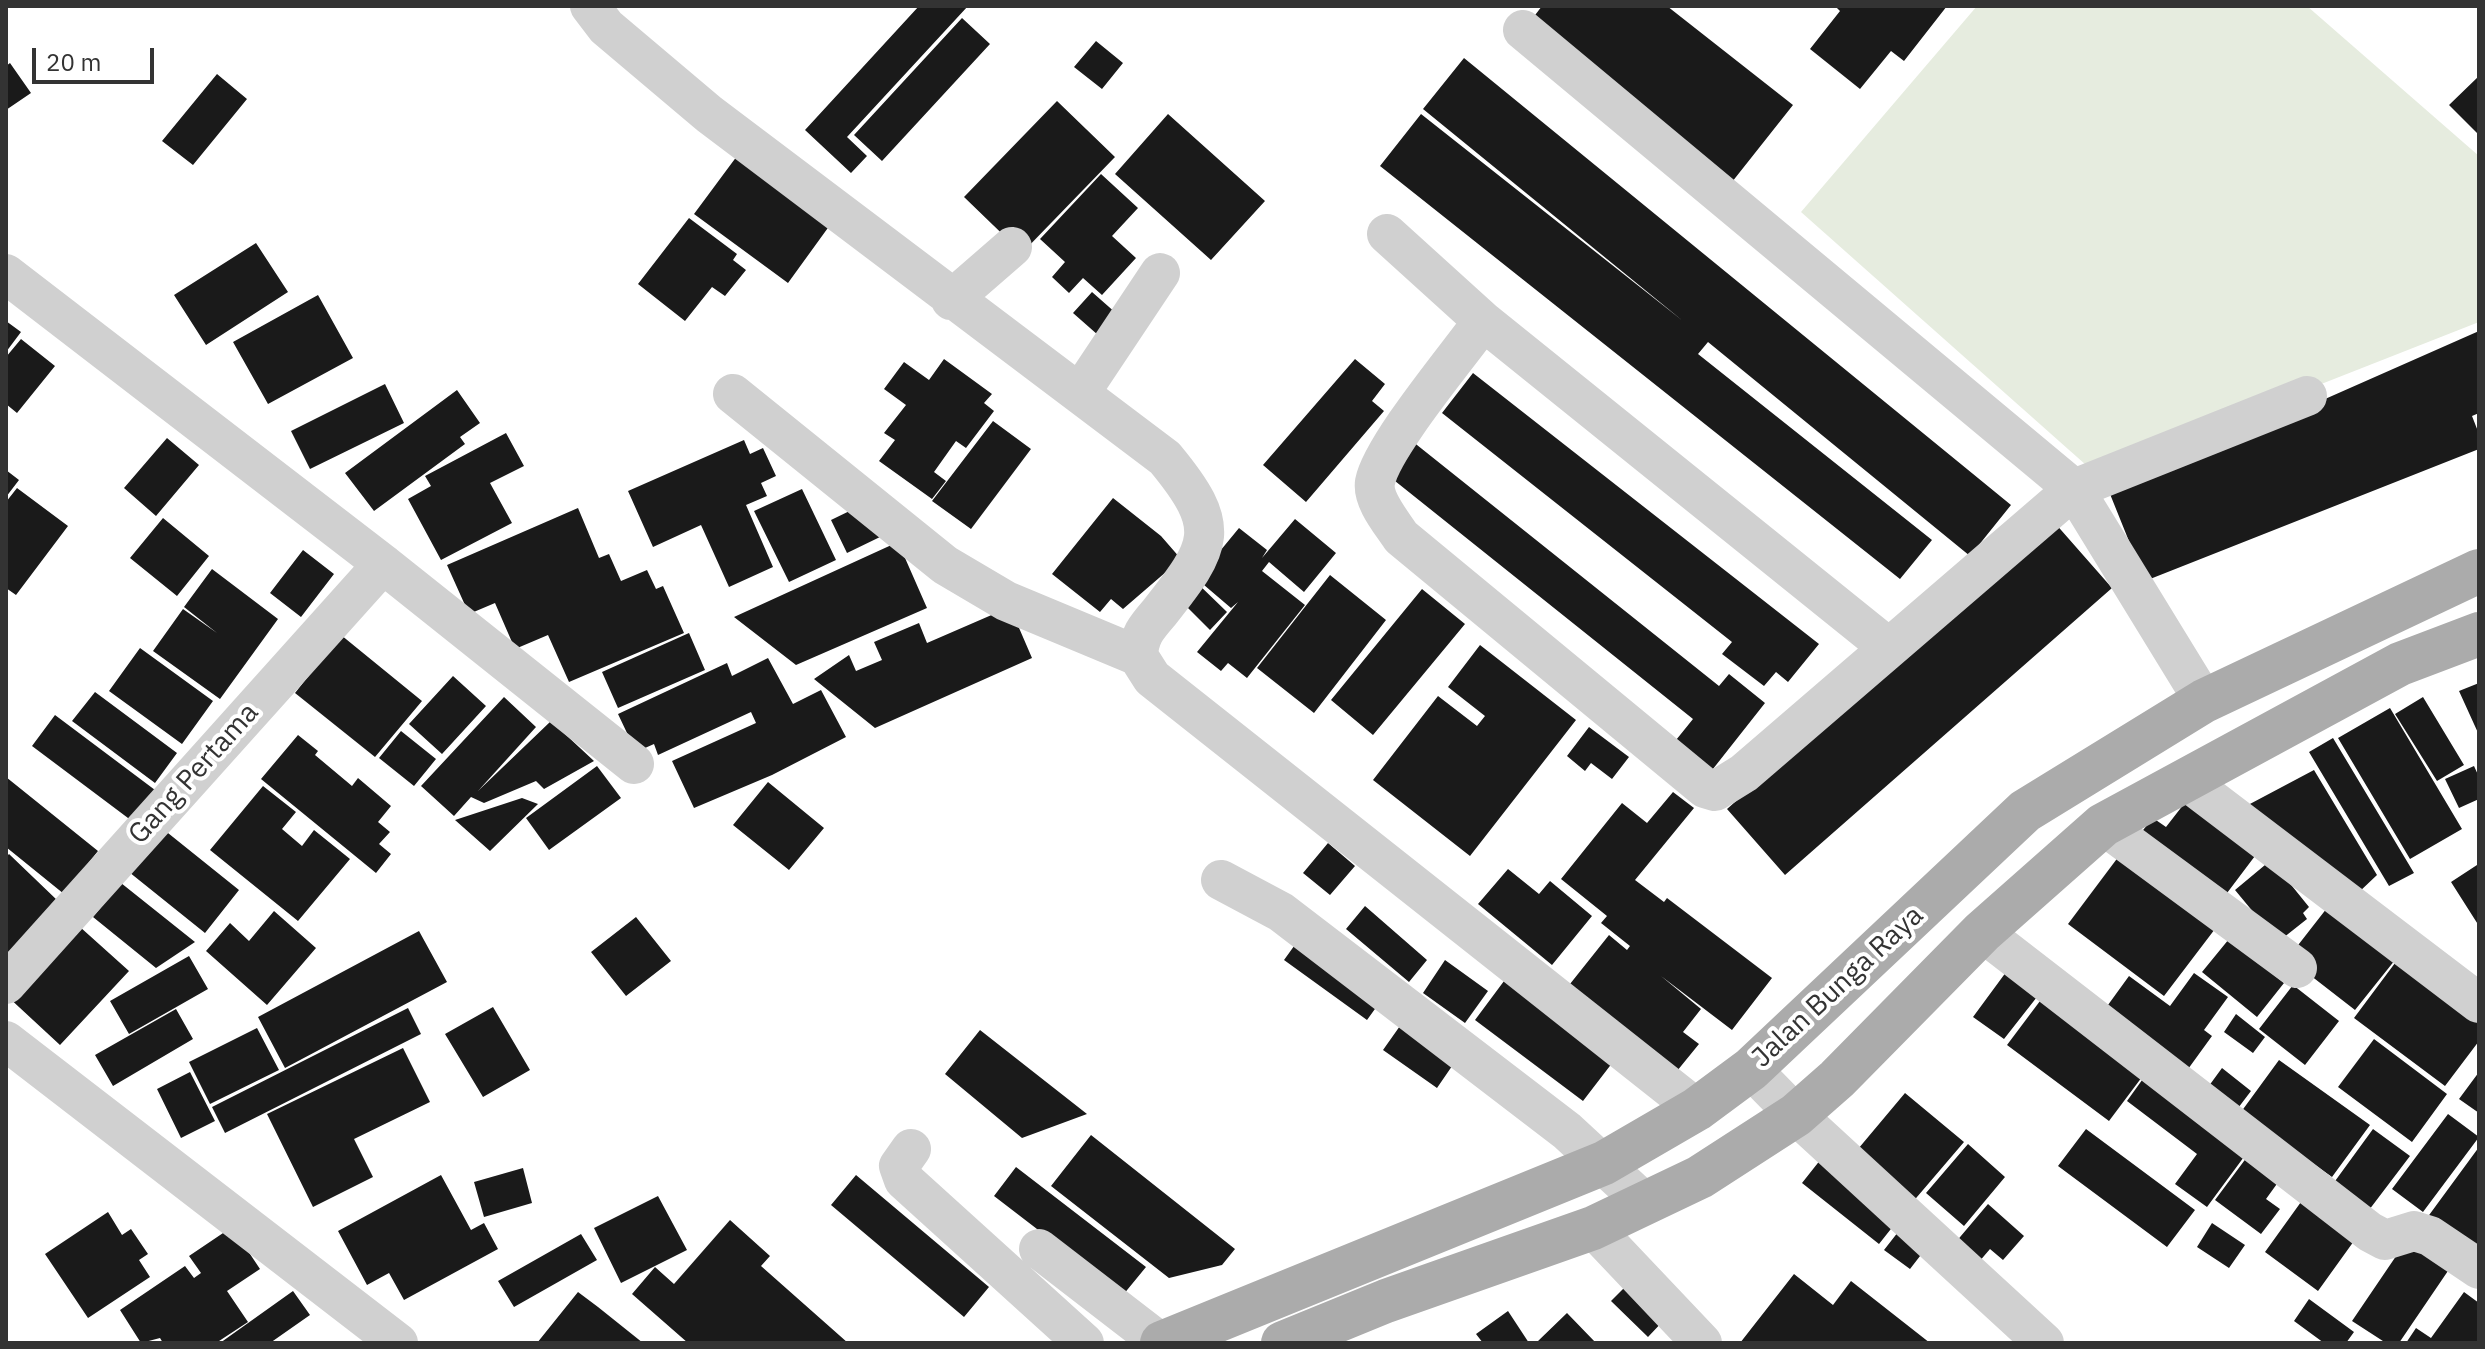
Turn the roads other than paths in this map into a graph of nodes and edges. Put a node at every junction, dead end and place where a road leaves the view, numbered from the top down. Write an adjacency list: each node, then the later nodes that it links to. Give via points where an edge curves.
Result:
1 (590, 6): 7 (street, via 606,27 709,114)
2 (1523, 30): 12 (street)
3 (1387, 234): 8 (street)
4 (1012, 247): 7 (street)
5 (1160, 273): 9 (street)
6 (6, 274): 13 (street)
7 (951, 300): 9 (street)
8 (1483, 321): 16 (street); 16 (street, via 1387,453 1374,483 1378,500 1401,537 1705,788 1715,791 1728,785)
9 (1080, 393): 17 (street, via 1165,458 1194,493 1207,523 1197,565 1139,637)
10 (733, 394): 17 (street, via 945,565 1006,601)
11 (2307, 396): 12 (street)
12 (2074, 489): 16 (street); 19 (street)
13 (383, 564): 21 (street); 27 (street, Gang Pertama)
14 (2479, 571): 18 (main road, Jalan Bunga Raya)
15 (2479, 634): 20 (main road, via 2400,664)
16 (1889, 648)
17 (1138, 656): 31 (street, via 1152,678)
18 (2294, 658): 19 (main road, Jalan Bunga Raya); 20 (main road)
19 (2204, 701): 30 (main road, Jalan Bunga Raya, via 2025,811)
20 (2319, 709): 22 (main road)
21 (634, 764)
22 (2187, 781): 23 (main road); 28 (street)
23 (2103, 825): 25 (main road); 26 (street)
24 (1221, 880): 34 (street, via 1281,912)
25 (1982, 932): 32 (main road); 38 (street, via 2370,1232 2385,1240 2414,1231 2430,1236)
26 (2297, 968)
27 (6, 984)
28 (2479, 1003)
29 (6, 1041): 39 (street)
30 (1751, 1069): 31 (main road, Jalan Bunga Raya); 32 (street)
31 (1697, 1109): 34 (main road, Jalan Bunga Raya)
32 (1796, 1115): 35 (main road, via 1700,1177); 44 (street)
33 (911, 1149): 40 (street, via 899,1166 904,1180)
34 (1604, 1163): 35 (street); 41 (main road, Jalan Bunga Raya)
35 (1646, 1204): 36 (main road)
36 (1593, 1228): 42 (main road); 43 (street)
37 (1039, 1249): 41 (street)
38 (2479, 1269)
39 (398, 1343)
40 (1084, 1343)
41 (1161, 1343)
42 (1283, 1343)
43 (1702, 1343)
44 (2044, 1343)

